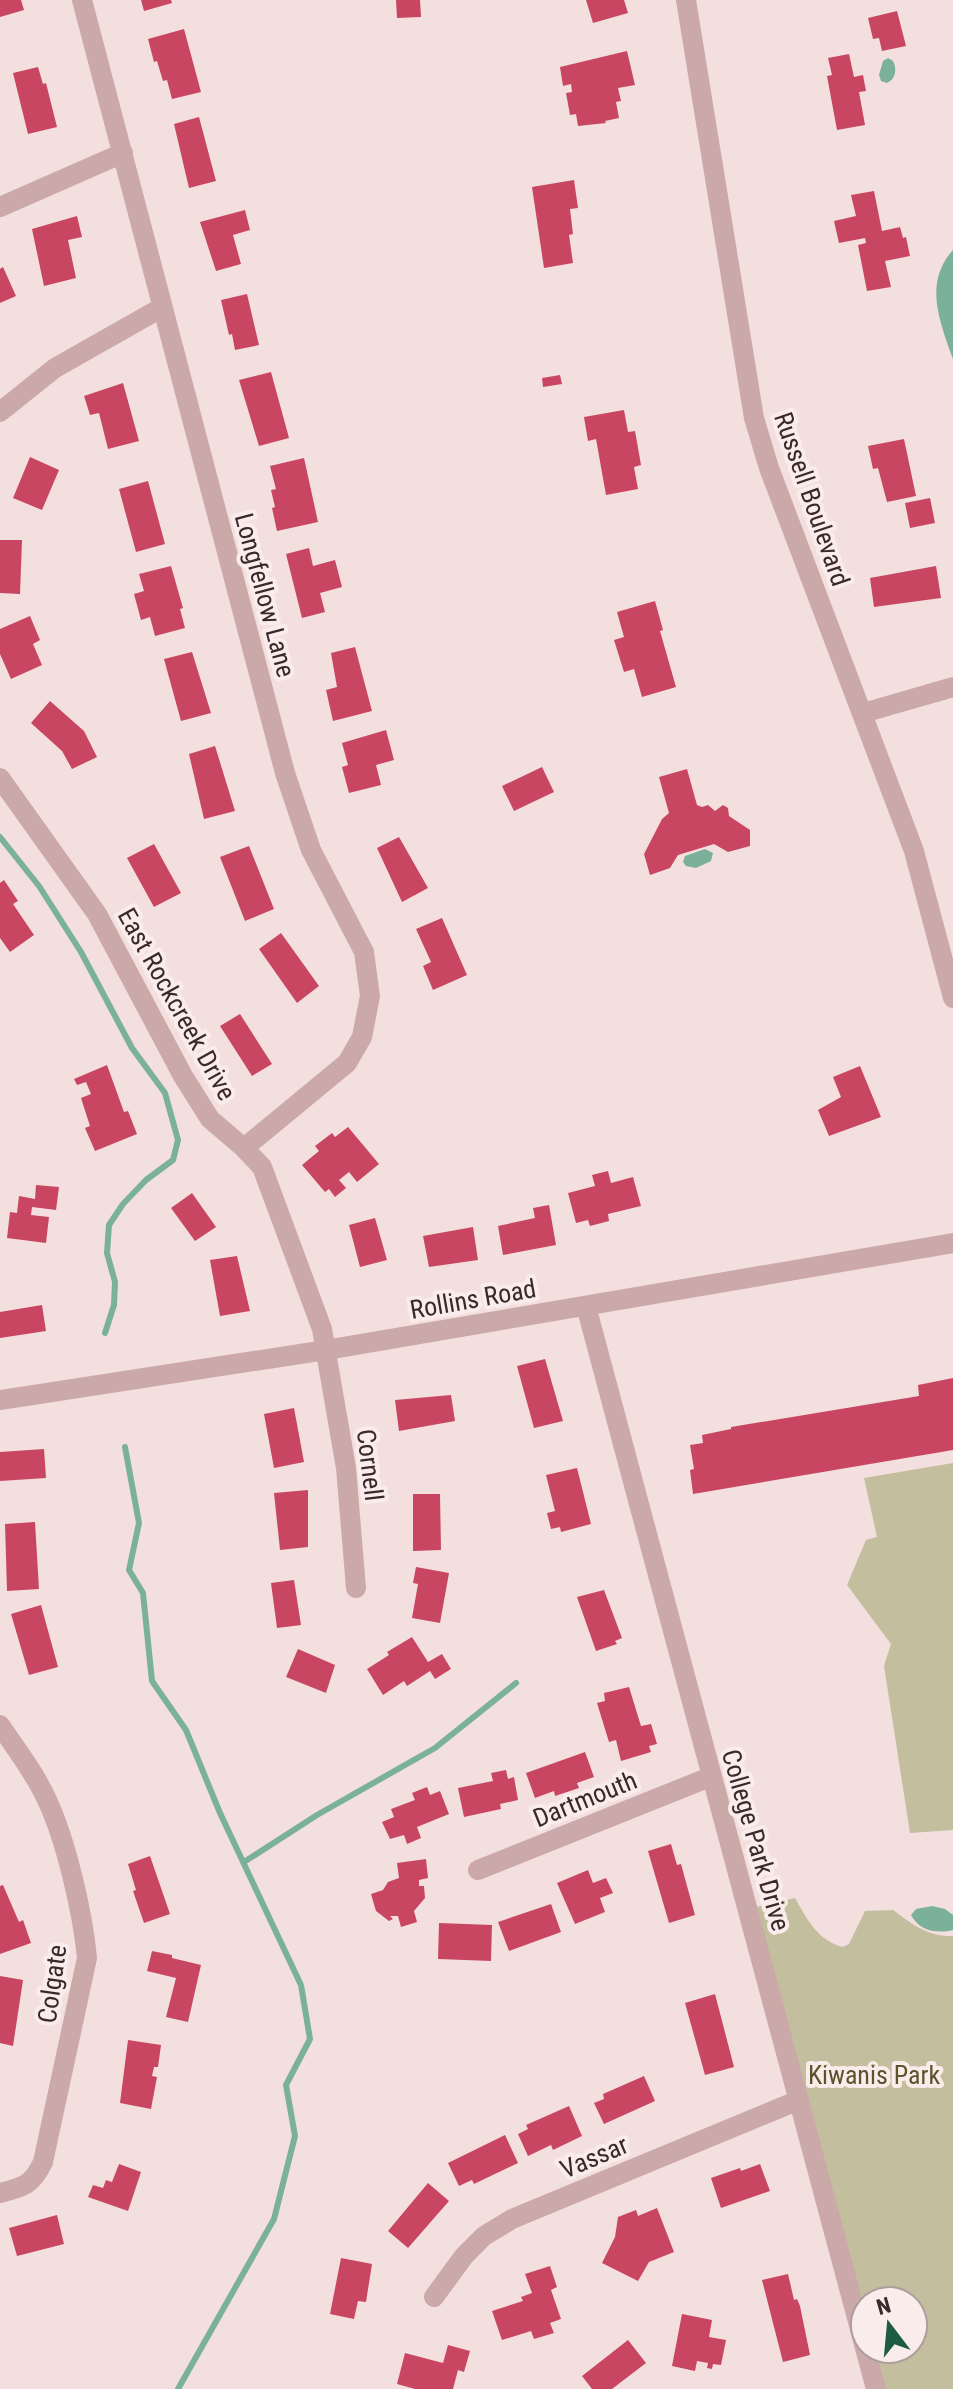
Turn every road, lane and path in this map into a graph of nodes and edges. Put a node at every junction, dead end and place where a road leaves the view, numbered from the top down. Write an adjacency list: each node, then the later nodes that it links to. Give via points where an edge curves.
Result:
1 (82, 0): 4 (street, Longfellow Lane)
2 (709, 0): 3 (street)
3 (687, 2): 9 (street, Russell Boulevard, via 754,418)
4 (123, 153): 5 (street); 6 (street, Longfellow Lane)
5 (0, 207)
6 (161, 308): 7 (street, via 55,368); 12 (street, Longfellow Lane, via 285,773 311,850 364,952 370,996 362,1037 347,1063)
7 (0, 412)
8 (953, 687): 9 (street)
9 (863, 713): 11 (street, Russell Boulevard, via 914,851)
10 (0, 778): 12 (street, East Rockcreek Drive, via 97,914 210,1119)
11 (953, 998)
12 (244, 1148): 15 (street, East Rockcreek Drive, via 262,1167)
13 (953, 1243): 14 (street, Rollins Road)
14 (586, 1306): 15 (street, Rollins Road); 19 (street, College Park Drive)
15 (326, 1350): 16 (street, Rollins Road); 17 (street, Cornell, via 346,1468)
16 (0, 1400)
17 (356, 1588)
18 (0, 1725): 22 (street, Colgate, via 58,1826 87,1958 43,2162 35,2180)
19 (710, 1777): 20 (street, Dartmouth); 21 (street, College Park Drive)
20 (478, 1870)
21 (799, 2100): 23 (street, Vassar, via 512,2219 484,2236); 24 (street, College Park Drive)
22 (0, 2193)
23 (434, 2297)
24 (876, 2389)

